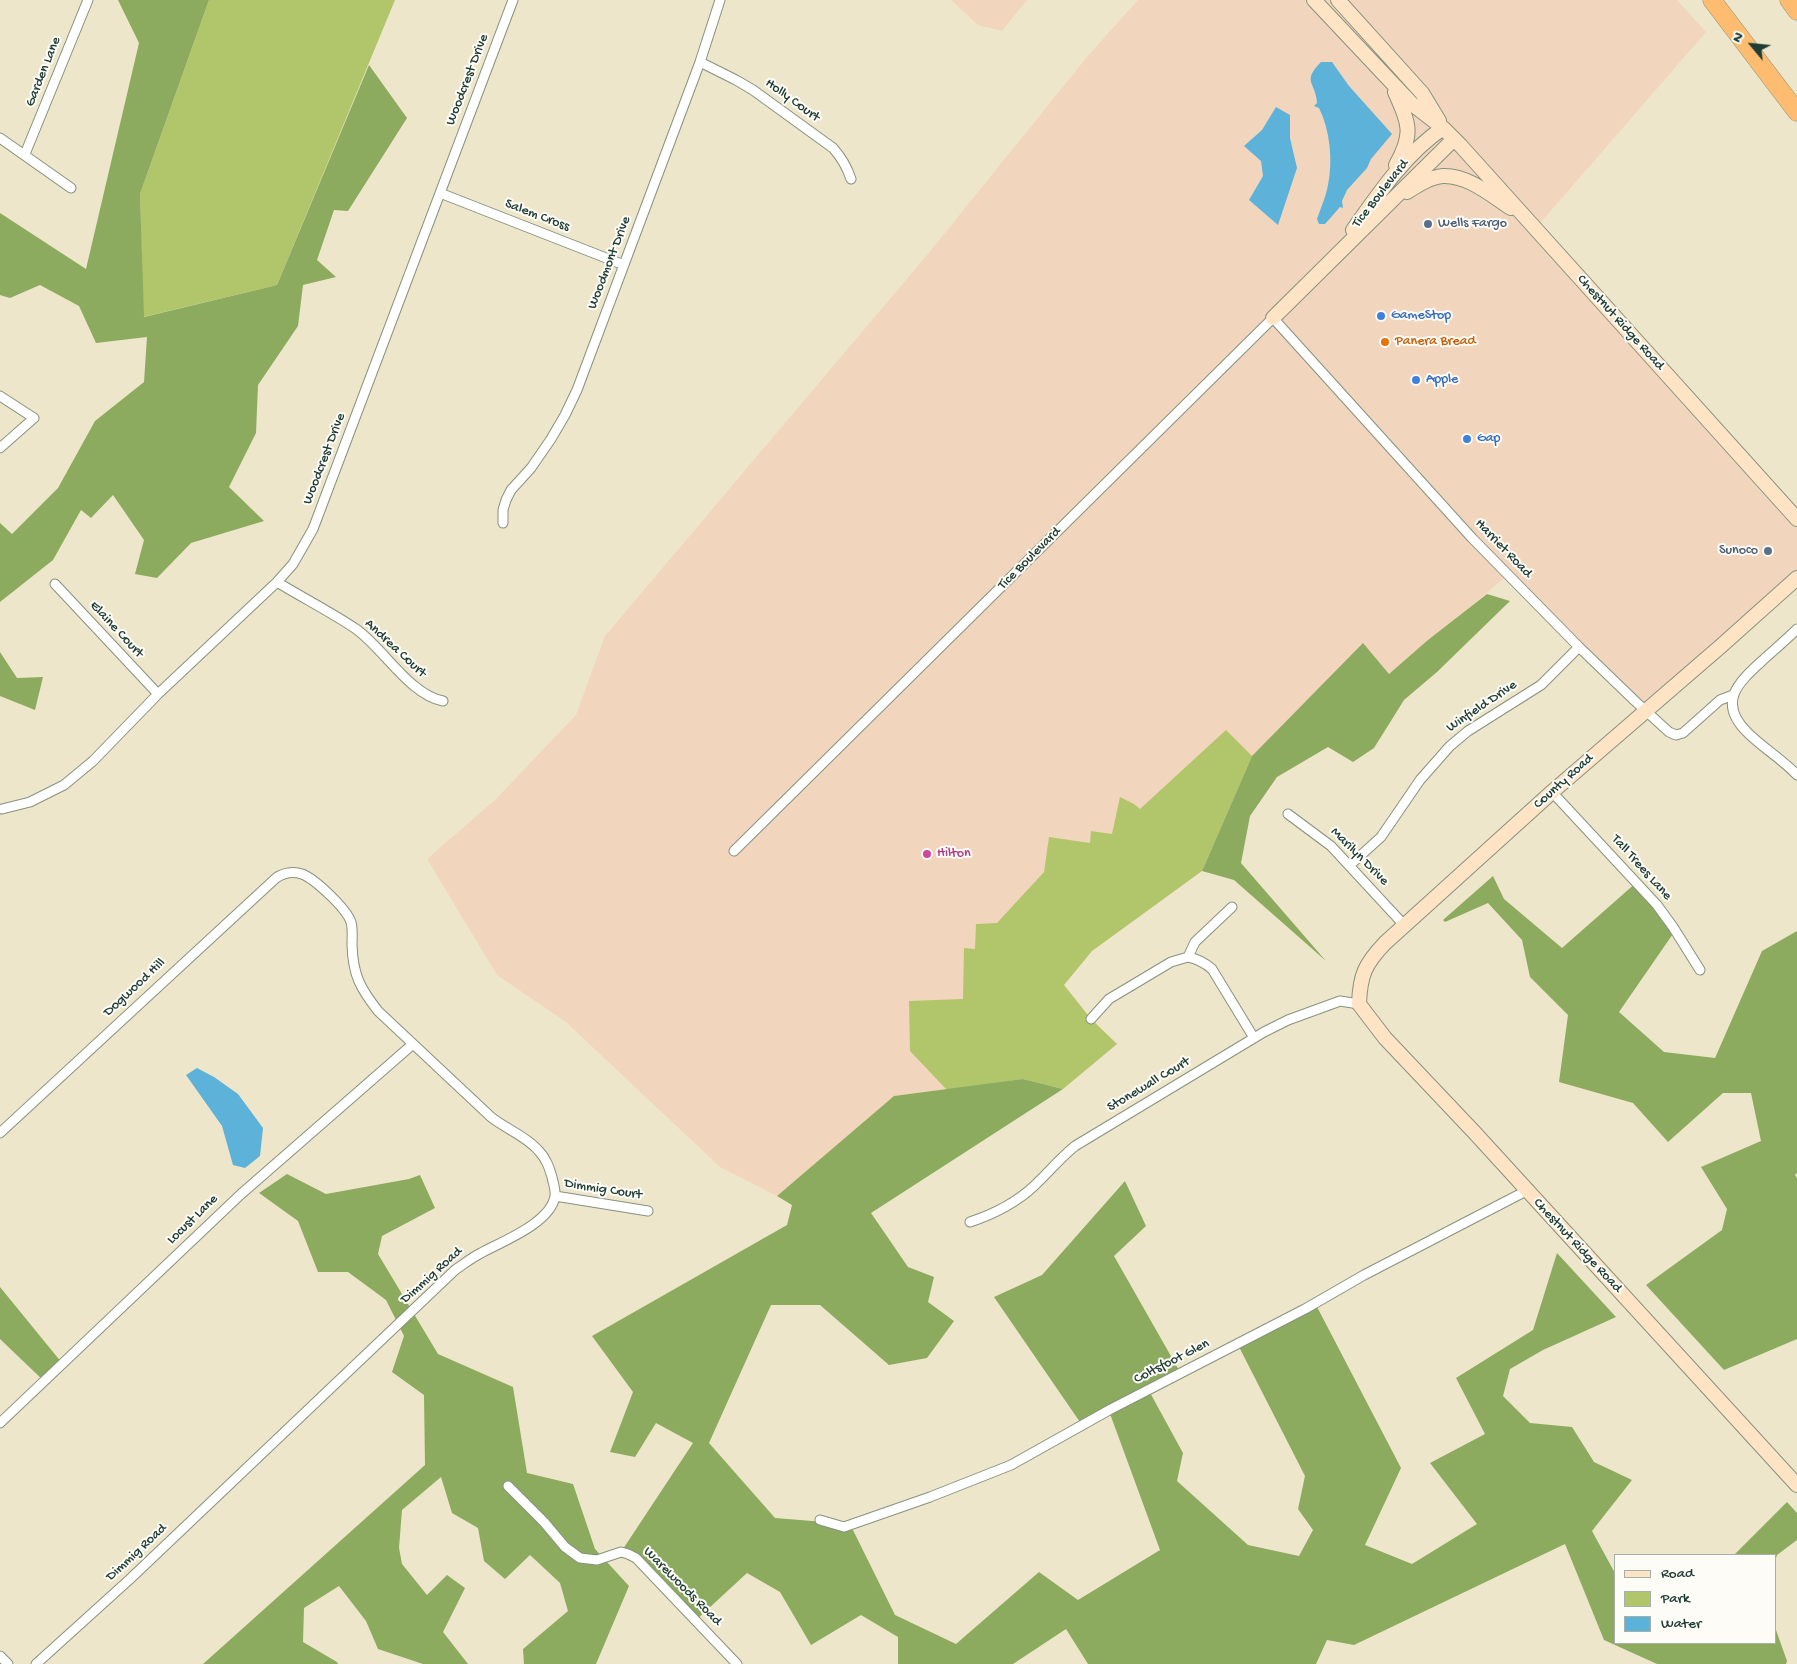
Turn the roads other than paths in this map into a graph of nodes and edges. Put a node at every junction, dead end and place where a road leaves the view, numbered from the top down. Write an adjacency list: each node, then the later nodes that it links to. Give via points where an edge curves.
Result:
1 (88, 0): 15 (street, Garden Lane)
2 (513, 0): 19 (street, Woodcrest Drive)
3 (720, 0): 9 (street, Woodmont Drive)
4 (1314, 0): 10 (main road, Chestnut Ridge Road)
5 (1338, 0): 12 (main road, Chestnut Ridge Road, via 1422,93)
6 (1712, 0): 11 (highway)
7 (1789, 0): 8 (highway)
8 (1797, 11)
9 (700, 62): 16 (street, Holly Court, via 742,83 833,148 848,168); 22 (street, Woodmont Drive)
10 (1392, 84): 12 (main road, Chestnut Ridge Road); 17 (main road, via 1407,120 1408,136)
11 (1797, 112)
12 (1443, 128): 14 (main road, Chestnut Ridge Road); 17 (main road, Tice Boulevard, via 1419,147)
13 (0, 138): 15 (street)
14 (1454, 139): 20 (main road, Tice Boulevard); 21 (main road, Chestnut Ridge Road)
15 (26, 154): 18 (street)
16 (851, 179)
17 (1384, 187): 23 (main road, Tice Boulevard)
18 (71, 188)
19 (440, 193): 22 (street, Salem Cross); 30 (street, Woodcrest Drive, via 313,529 293,564)
20 (1391, 201): 21 (main road, via 1426,181 1451,177 1468,182); 23 (main road, Tice Boulevard)
21 (1523, 216): 27 (main road, Chestnut Ridge Road)
22 (624, 265): 28 (street, Woodmont Drive, via 577,390 551,439 511,490 503,510)
23 (1326, 267): 24 (main road, Tice Boulevard)
24 (1273, 318): 35 (street, Harriet Road, via 1472,538); 44 (street, Tice Boulevard)
25 (0, 396): 26 (street, via 34,418)
26 (0, 448)
27 (1797, 519)
28 (503, 523)
29 (1797, 578): 33 (main road, County Road)
30 (277, 582): 36 (street, Woodcrest Drive); 38 (street, Andrea Court, via 356,629 418,689)
31 (55, 584): 36 (street, Elaine Court)
32 (1797, 590): 33 (main road)
33 (1782, 592): 39 (main road, County Road)
34 (1797, 629): 37 (street, via 1743,678)
35 (1579, 647): 39 (street, Harriet Road); 45 (street, Winfield Drive, via 1541,685 1450,746 1420,780 1381,837)
36 (158, 694): 42 (street, Woodcrest Drive, via 93,761 64,785 30,802)
37 (1733, 695): 39 (street, Harriet Road, via 1720,700 1679,734 1669,732); 40 (street, via 1734,712 1742,727)
38 (443, 701)
39 (1645, 710): 41 (main road, County Road)
40 (1797, 775)
41 (1552, 792): 47 (main road, County Road); 49 (street, Tall Trees Lane, via 1657,905)
42 (2, 809)
43 (1288, 814): 45 (street, Marilyn Drive, via 1327,842)
44 (734, 851)
45 (1350, 865): 47 (street, Marilyn Drive)
46 (1232, 907): 48 (street, via 1195,942)
47 (1405, 926): 50 (main road, County Road, via 1368,962 1360,981)
48 (1188, 958): 51 (street, via 1171,962 1109,999); 52 (street, via 1204,962 1212,969)
49 (1700, 970)
50 (1359, 1004): 52 (street, Stonewall Court, via 1340,1001 1288,1020); 55 (main road, Chestnut Ridge Road, via 1384,1038)
51 (1091, 1020)
52 (1254, 1038): 58 (street, Stonewall Court, via 1075,1146 1017,1200)
53 (413, 1044): 54 (street, Dogwood Hill, via 363,992 355,971 352,929 346,913 309,878 286,873 276,878); 56 (street, via 491,1117 539,1150 549,1168); 59 (street, Locust Lane, via 240,1195)
54 (0, 1133)
55 (1526, 1191): 60 (main road, Chestnut Ridge Road); 62 (street, Coltsfoot Glen, via 1011,1464 844,1527)
56 (555, 1196): 57 (street, Dimmig Court); 65 (street, Dimmig Road, via 535,1223 455,1270)
57 (648, 1211)
58 (970, 1222)
59 (0, 1423)
60 (1797, 1485)
61 (508, 1486): 66 (street, Warewoods Road, via 565,1547 580,1558 597,1560 621,1552 636,1558)
62 (820, 1520)
63 (0, 1656): 64 (street)
64 (8, 1664)
65 (36, 1664)
66 (737, 1664)

